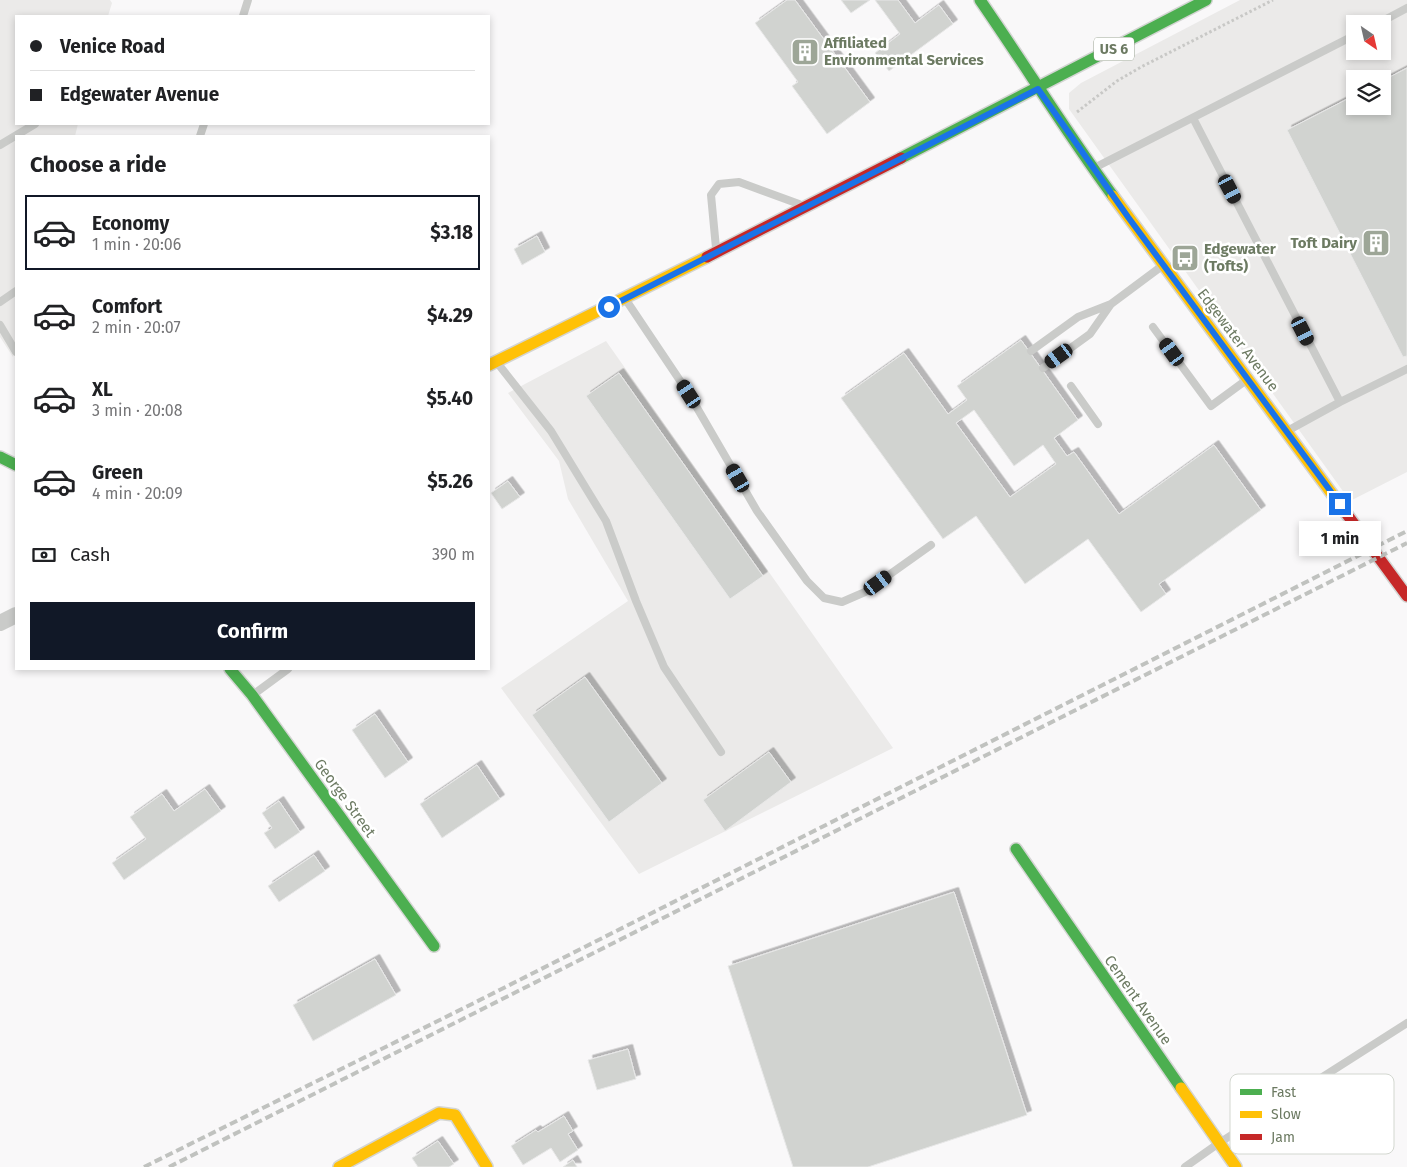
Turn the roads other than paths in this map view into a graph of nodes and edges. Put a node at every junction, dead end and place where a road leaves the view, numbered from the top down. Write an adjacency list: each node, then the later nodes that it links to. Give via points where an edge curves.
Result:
1 (248, 0): 5 (lane)
2 (980, 0): 8 (street, Edgewater Avenue)
3 (1206, 0): 8 (street, US 6)
4 (1407, 8): 6 (lane)
5 (243, 15)
6 (1391, 17)
7 (1346, 40): 9 (lane)
8 (1038, 89): 14 (street, Edgewater Avenue); 15 (street, US 6)
9 (1193, 118): 14 (lane); 31 (lane)
10 (32, 125): 11 (lane)
11 (18, 135)
12 (15, 137): 13 (lane)
13 (0, 145)
14 (1093, 169): 17 (street, Edgewater Avenue)
15 (807, 207): 16 (street, US 6); 16 (lane, via 739,182 719,184 711,195)
16 (716, 252): 19 (street, US 6)
17 (1163, 265): 21 (lane); 29 (street, Edgewater Avenue)
18 (15, 292): 20 (lane)
19 (625, 299): 26 (street, US 6); 34 (lane, via 689,394 758,511 807,581 824,598 842,602 865,592)
20 (0, 302)
21 (1112, 304): 25 (lane, via 1078,317); 27 (lane, via 1090,334)
22 (0, 325): 24 (lane)
23 (1153, 327): 29 (lane, via 1211,406)
24 (15, 350)
25 (1032, 351)
26 (492, 363): 39 (lane, via 551,431 606,521 664,667)
27 (1043, 368)
28 (1407, 369): 31 (lane)
29 (1248, 379): 33 (street, Edgewater Avenue)
30 (1071, 386): 32 (lane)
31 (1340, 402): 33 (lane)
32 (1098, 424)
33 (1287, 431): 35 (street, Edgewater Avenue)
34 (931, 545)
35 (1407, 596)
36 (231, 670): 38 (street, George Street)
37 (287, 670): 38 (lane)
38 (252, 695): 41 (street, George Street)
39 (721, 752)
40 (1016, 849): 45 (street, Cement Avenue)
41 (434, 946)
42 (1407, 1023): 43 (lane)
43 (1327, 1074)
44 (1230, 1136): 45 (lane)
45 (1219, 1143): 48 (lane); 49 (street, Cement Avenue)
46 (338, 1167): 47 (street, via 440,1114 455,1116)
47 (487, 1167)
48 (1185, 1167)
49 (1236, 1167)

